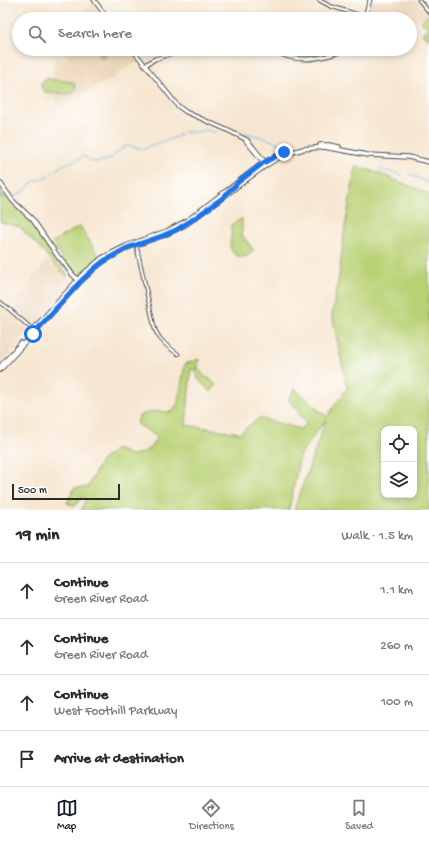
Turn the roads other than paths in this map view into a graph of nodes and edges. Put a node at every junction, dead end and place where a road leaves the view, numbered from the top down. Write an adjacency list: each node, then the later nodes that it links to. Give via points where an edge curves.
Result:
1 (94, 0): 5 (main road)
2 (319, 0): 6 (street)
3 (370, 0): 7 (main road)
4 (419, 0): 8 (street)
5 (103, 12)
6 (347, 12)
7 (366, 12)
8 (429, 12)
9 (137, 56): 13 (main road)
10 (159, 56): 13 (main road)
11 (289, 56): 12 (main road)
12 (316, 56)
13 (144, 65): 15 (main road, via 182,110 245,140 251,144)
14 (429, 161): 15 (main road, via 405,154 366,152 329,145 288,153)
15 (265, 164): 17 (main road); 18 (main road)
16 (0, 183): 20 (main road, via 13,201 33,220)
17 (237, 183): 18 (main road); 19 (main road, via 181,225)
18 (224, 197): 19 (main road, via 176,230)
19 (136, 244): 20 (main road, via 104,261); 23 (street, via 155,330 159,338)
20 (78, 282): 22 (main road)
21 (0, 302): 22 (street)
22 (34, 331): 24 (main road)
23 (178, 354)
24 (1, 368)

